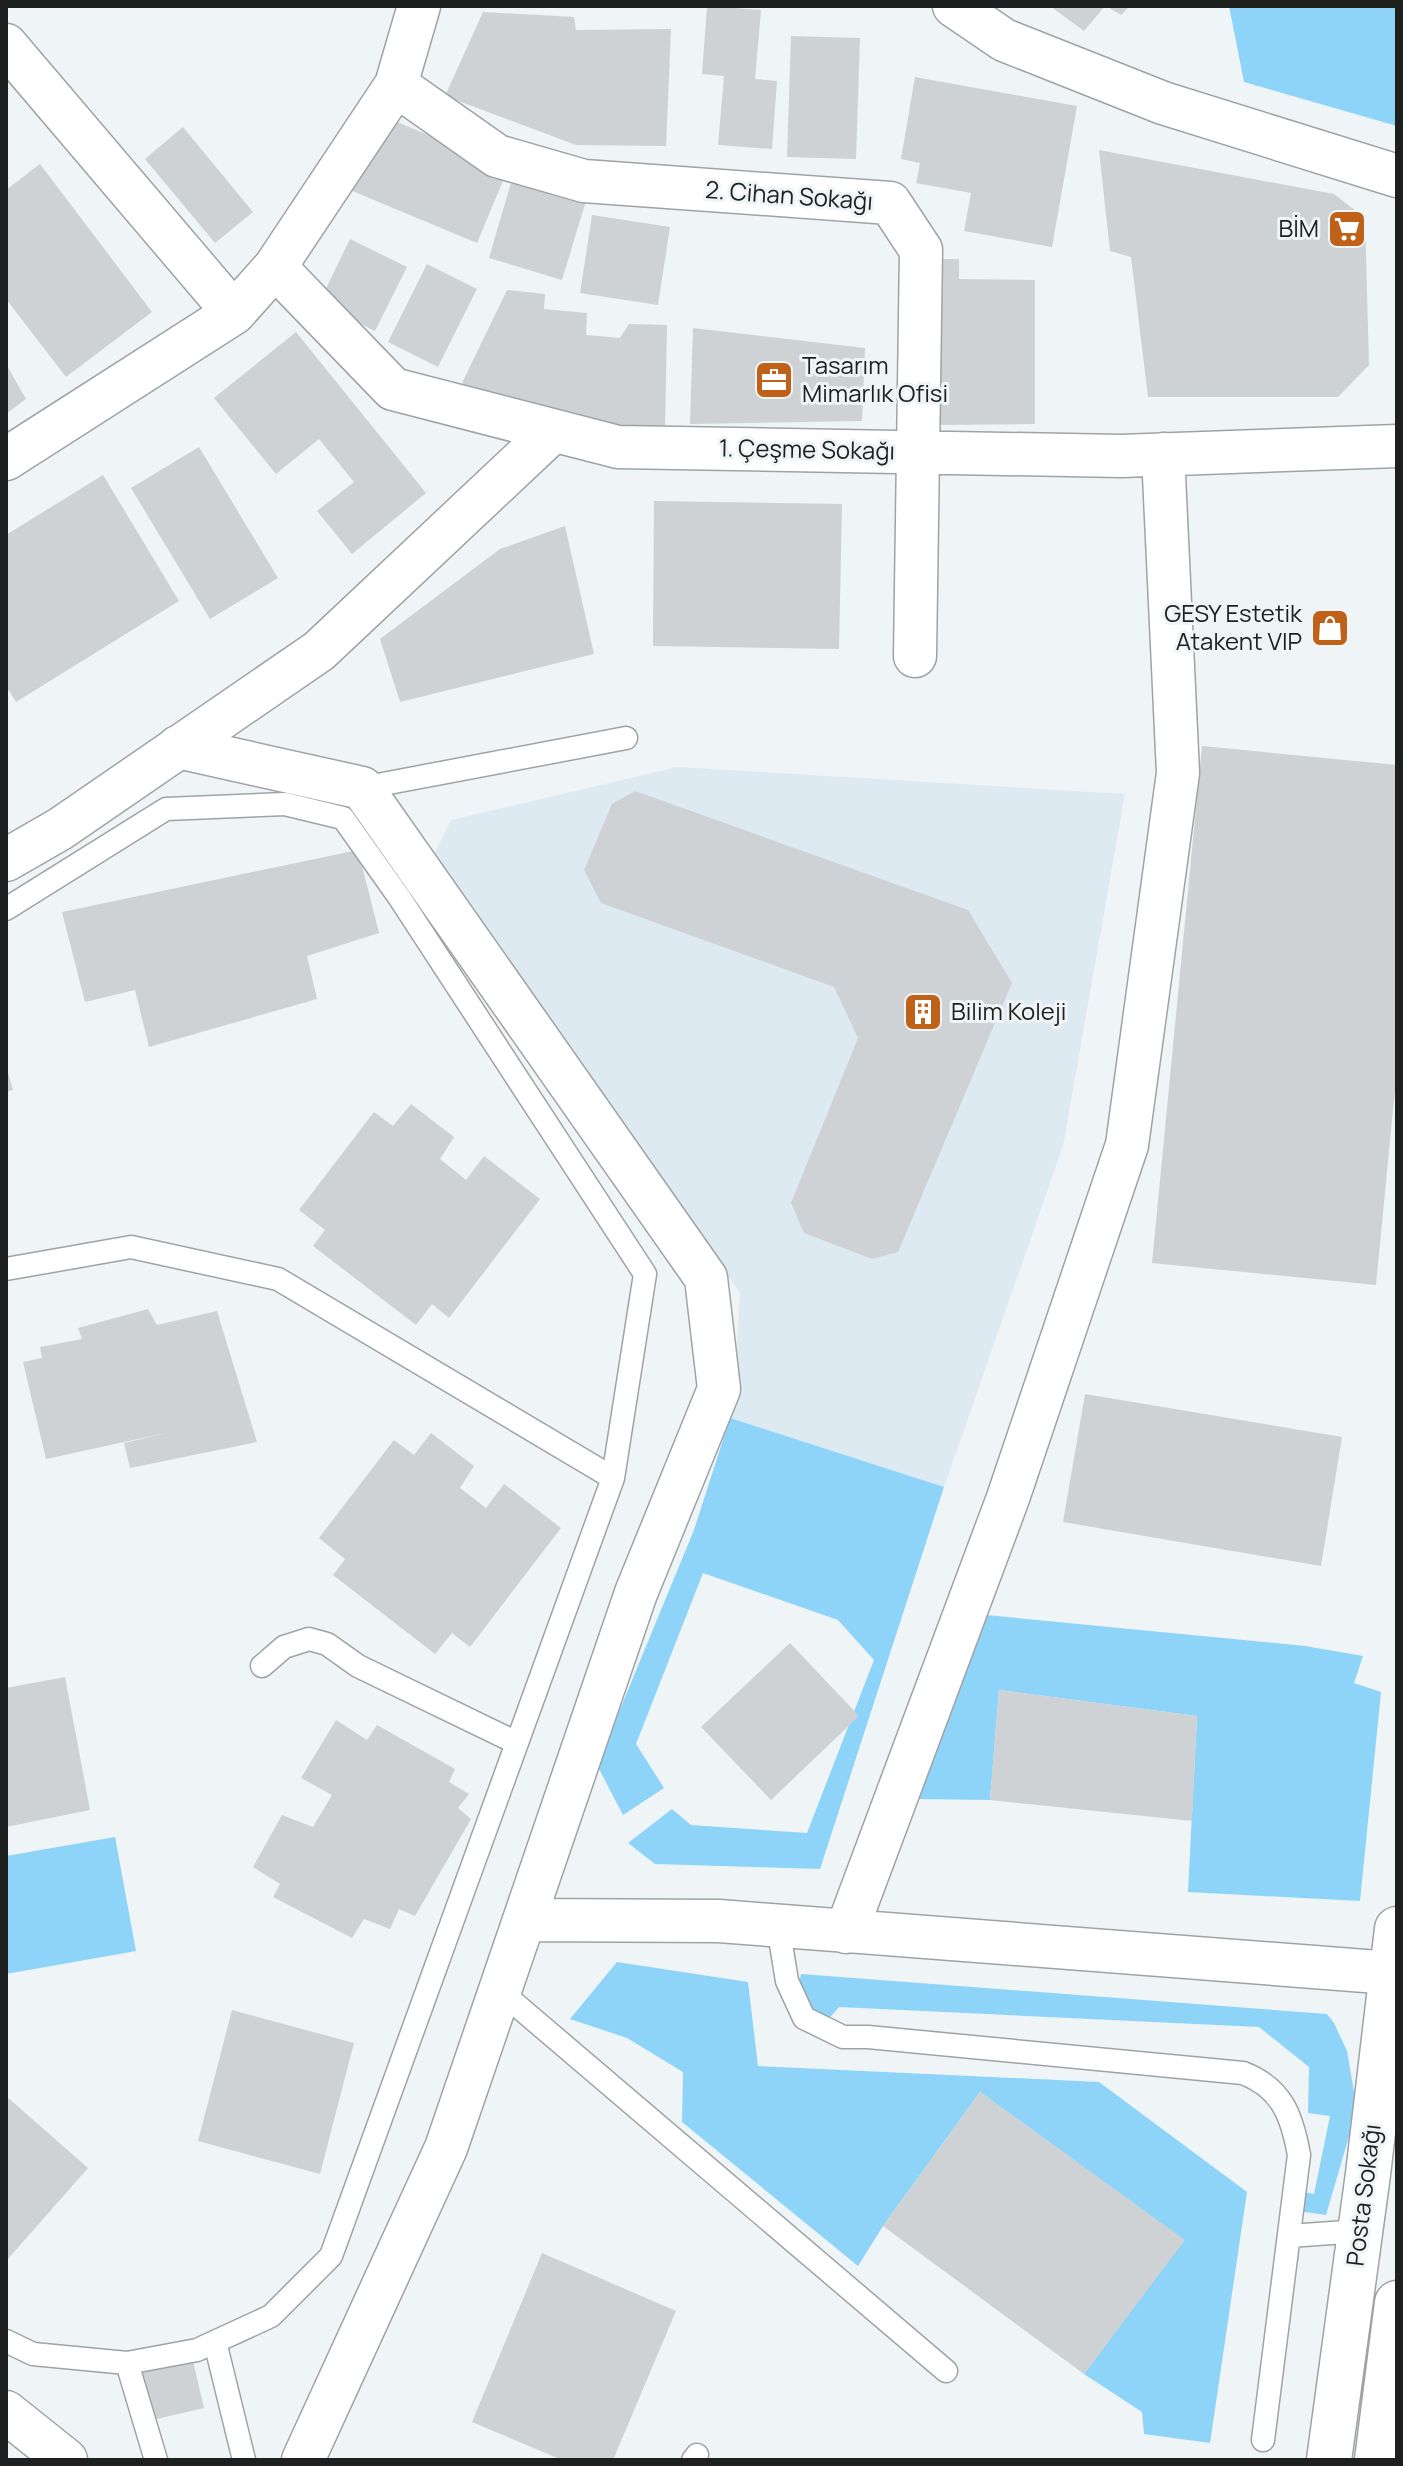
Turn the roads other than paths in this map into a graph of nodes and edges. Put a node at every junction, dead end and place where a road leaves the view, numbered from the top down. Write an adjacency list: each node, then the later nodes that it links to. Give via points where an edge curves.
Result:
1 (419, 6): 4 (street)
2 (954, 6): 5 (street, via 1004,40 1163,103)
3 (6, 45): 7 (street)
4 (396, 85): 6 (street); 10 (street, 2. Cihan Sokağı, via 497,156 584,181 890,203 921,250)
5 (1397, 176)
6 (275, 267): 7 (street); 8 (street, 1. Çeşme Sokağı, via 393,389)
7 (234, 313): 12 (street)
8 (553, 431): 10 (street, 1. Çeşme Sokağı, via 618,447); 15 (street, via 319,651)
9 (1397, 446): 11 (street, 1. Çeşme Sokağı)
10 (918, 452): 11 (street, 1. Çeşme Sokağı); 13 (street, 2. Cihan Sokağı)
11 (1163, 454): 26 (street, via 1178,773 1127,1145 1008,1498)
12 (6, 459)
13 (915, 656)
14 (626, 738): 16 (lane)
15 (178, 747): 16 (street); 17 (street)
16 (362, 788): 23 (street, via 706,1278 719,1389 636,1593)
17 (6, 860)
18 (6, 909): 20 (lane, via 166,809 285,804 343,818 645,1274)
19 (6, 1269): 20 (lane, via 131,1247 278,1279)
20 (613, 1478): 22 (lane)
21 (262, 1666): 22 (lane, via 284,1647 309,1639 327,1644 380,1677)
22 (517, 1743): 33 (lane, via 331,2256 271,2316)
23 (524, 1920): 24 (street); 28 (street)
24 (778, 1926): 26 (street); 30 (lane, via 787,1981 804,2018 843,2037 1243,2073 1264,2081 1289,2114 1299,2155)
25 (1397, 1929): 27 (street, Posta Sokağı)
26 (846, 1932): 27 (street)
27 (1394, 1974): 29 (street, Posta Sokağı)
28 (500, 1991): 35 (lane); 41 (street, via 446,2148)
29 (1360, 2231): 30 (lane); 42 (street, Posta Sokağı)
30 (1289, 2236): 37 (lane)
31 (1397, 2303): 43 (street)
32 (6, 2341): 34 (lane, via 33,2354)
33 (215, 2342): 34 (lane); 40 (lane)
34 (127, 2363): 39 (lane)
35 (946, 2371)
36 (6, 2412): 38 (street)
37 (1263, 2440)
38 (66, 2460)
39 (156, 2460)
40 (244, 2460)
41 (303, 2460)
42 (1329, 2460)
43 (1377, 2460)

